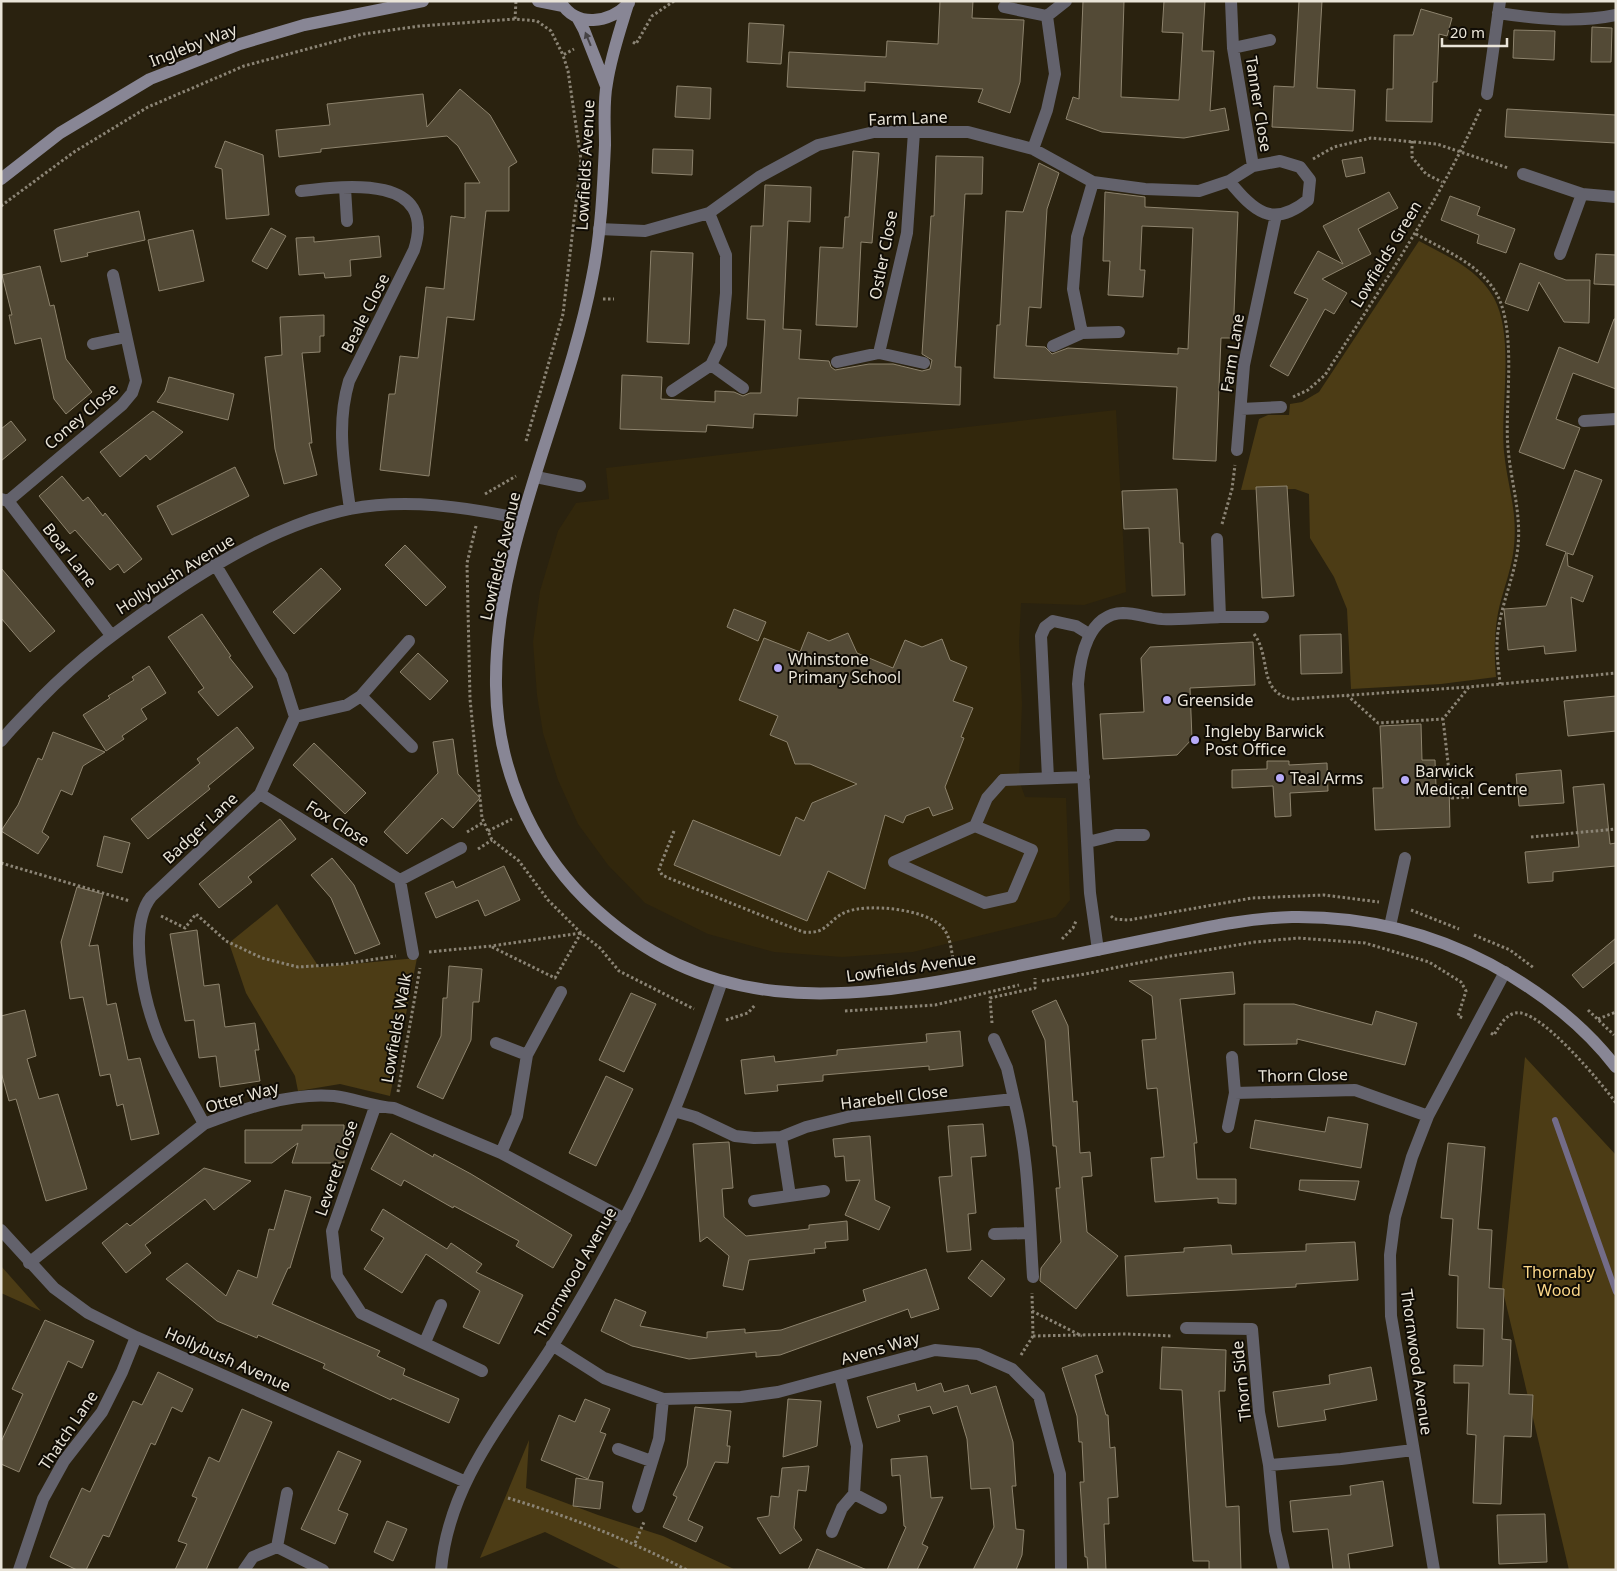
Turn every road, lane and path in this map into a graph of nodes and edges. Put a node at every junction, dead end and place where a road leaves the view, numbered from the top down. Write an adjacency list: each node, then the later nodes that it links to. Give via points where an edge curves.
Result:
1 (423, 1): 29 (street, Ingleby Way, via 285,30 150,79 60,133)
2 (516, 1): 14 (path)
3 (538, 1): 8 (street)
4 (674, 1): 15 (path, via 652,16 636,44)
5 (1066, 1): 12 (street)
6 (1232, 1): 18 (street, Tanner Close)
7 (629, 3): 13 (street, via 618,14 605,20); 15 (street, Lowfields Avenue)
8 (562, 4): 13 (street)
9 (1004, 7): 12 (street)
10 (1499, 7): 11 (street, via 1546,20 1592,20); 21 (street)
11 (1616, 15)
12 (1047, 16): 24 (street, via 1055,74)
13 (577, 17): 17 (street, Lowfields Avenue, one-way to 13)
14 (515, 19): 19 (path, via 536,21 551,31); 37 (path, via 363,34 244,66 148,107 74,152)
15 (617, 38): 20 (street, Lowfields Avenue)
16 (1270, 40): 18 (street, Tanner Close)
17 (590, 43): 19 (path); 20 (street, Lowfields Avenue)
18 (1233, 48): 26 (street, Tanner Close)
19 (562, 55): 60 (path, via 568,71 581,160 563,314)
20 (606, 86): 41 (street, Lowfields Avenue)
21 (1487, 94): 25 (path, Lowfields Green)
22 (914, 132): 24 (street, Farm Lane, via 968,132); 38 (street, Farm Lane, via 874,132 818,145 759,177); 50 (street, Ostler Close, via 907,233)
23 (1412, 141): 25 (path); 27 (path, via 1371,138 1334,147); 32 (path, via 1412,157 1426,174)
24 (1033, 149): 31 (street, Farm Lane)
25 (1461, 150): 28 (path); 32 (path, Lowfields Green)
26 (1253, 166): 27 (street, Farm Lane, via 1280,161); 30 (street, Farm Lane)
27 (1300, 167): 39 (street, via 1310,180 1308,200 1293,212)
28 (1523, 174): 35 (street)
29 (1, 179)
30 (1229, 181): 31 (street, Farm Lane, via 1199,191 1145,189); 39 (street, via 1244,200 1264,213)
31 (1093, 182): 46 (street, via 1077,237 1073,289)
32 (1442, 182): 42 (path, Lowfields Green)
33 (345, 188): 34 (street, Beale Close); 40 (street); 66 (street, Beale Close, via 388,190 403,196 419,218 420,233 396,290 349,381 343,401 340,434)
34 (301, 191)
35 (1582, 194): 36 (street); 43 (street)
36 (1616, 197)
37 (1, 206)
38 (709, 213): 41 (street, Farm Lane, via 645,231); 53 (street, via 726,255 721,344)
39 (1276, 215): 57 (street, Farm Lane, via 1244,365)
40 (347, 221)
41 (599, 229): 63 (street, Lowfields Avenue, via 592,279)
42 (1416, 234): 56 (path, Lowfields Green, via 1325,375); 78 (path, via 1483,276 1493,288 1504,314 1508,448 1519,522 1517,553 1497,645)
43 (1560, 254)
44 (113, 275): 47 (street, Coney Close)
45 (1119, 332): 46 (street)
46 (1082, 333): 49 (street)
47 (126, 337): 48 (street); 65 (street, Coney Close, via 136,381 132,393 122,406)
48 (93, 344)
49 (1053, 346)
50 (880, 353): 51 (street); 52 (street)
51 (838, 362)
52 (924, 363)
53 (711, 365): 54 (street); 55 (street)
54 (743, 388)
55 (672, 391)
56 (1281, 406): 57 (street, Farm Lane)
57 (1241, 409): 61 (street, Farm Lane)
58 (1616, 419): 59 (street)
59 (1584, 421)
60 (524, 448)
61 (1237, 450): 69 (path, via 1232,489)
62 (518, 467): 67 (path, via 516,477 482,496)
63 (536, 478): 64 (street); 68 (street, Lowfields Avenue)
64 (580, 486)
65 (4, 500): 74 (street, Boar Lane)
66 (350, 509): 67 (street, Hollybush Avenue, via 435,504); 70 (street, Hollybush Avenue, via 288,529)
67 (480, 510): 68 (street, Hollybush Avenue); 93 (path, via 467,563 470,689 482,818)
68 (522, 519): 90 (street, Lowfields Avenue, via 505,590 498,638 496,687 499,730)
69 (1217, 539): 71 (street)
70 (216, 564): 74 (street, Hollybush Avenue); 82 (street, via 282,676)
71 (1220, 617): 72 (street); 75 (street, via 1162,619 1124,613 1112,615)
72 (1239, 617): 73 (street); 81 (path, via 1242,628 1255,634 1261,644 1270,686 1275,693 1294,699)
73 (1263, 617)
74 (111, 634): 84 (street, Hollybush Avenue, via 70,669)
75 (1089, 634): 86 (street, via 1079,664 1078,684); 87 (street, via 1076,626 1053,622 1045,627 1041,636)
76 (409, 641): 80 (street)
77 (1616, 673): 78 (path)
78 (1500, 684): 79 (path)
79 (1469, 687): 81 (path); 83 (path)
80 (361, 696): 82 (street, via 347,705); 85 (street)
81 (1347, 696): 83 (path, via 1378,723)
82 (295, 717): 88 (street, Badger Lane)
83 (1443, 719): 89 (path, via 1452,798)
84 (1, 741)
85 (412, 747)
86 (1084, 777): 87 (street); 97 (street)
87 (1048, 778): 91 (street, via 1003,780 988,798)
88 (260, 794): 101 (street, Fox Close); 102 (street, Badger Lane)
89 (1469, 797)
90 (524, 812): 93 (path); 110 (street, Lowfields Avenue, via 572,886 626,934 674,962)
91 (975, 826): 91 (street, via 966,830 894,862 985,903 1012,897 1032,850)
92 (1616, 829): 96 (path)
93 (488, 831): 104 (path, via 492,840 519,860 548,900)
94 (674, 831): 108 (path, via 660,864 662,875 803,932 823,930 841,914 857,909 891,909 929,918 947,932)
95 (1144, 835): 97 (street, via 1116,835)
96 (1531, 836)
97 (1088, 842): 106 (street, via 1090,894)
98 (460, 848): 101 (street)
99 (1405, 858): 103 (street)
100 (1, 864): 102 (path, via 130,900)
101 (400, 880): 107 (street)
102 (143, 907): 107 (path, via 185,928 196,914 226,941 262,958 298,967); 128 (street, via 139,939 148,1002 158,1036)
103 (1390, 926): 106 (street, Lowfields Avenue, via 1345,919 1290,917 1235,922); 109 (street, Lowfields Avenue, via 1433,939)
104 (581, 933): 105 (path); 105 (path, via 555,978); 114 (path, via 600,948 619,971 672,1000)
105 (491, 946): 107 (path)
106 (1098, 950): 110 (street, Lowfields Avenue, via 947,982 872,992 815,995 770,992)
107 (418, 953): 125 (path, Lowfields Walk)
108 (953, 959)
109 (1505, 972): 115 (street, Thornwood Avenue); 120 (street, Lowfields Avenue, via 1558,1008)
110 (722, 981): 114 (street, Thornwood Avenue)
111 (560, 992): 118 (street)
112 (763, 1006): 114 (path, via 755,1004 748,1013 728,1020)
113 (842, 1011): 115 (path, via 935,1005 1172,956 1298,938 1364,943 1429,962 1462,982 1466,991 1458,1016)
114 (710, 1016): 126 (street, Thornwood Avenue)
115 (1477, 1025): 123 (path, via 1494,1035 1508,1016 1525,1014 1567,1045); 127 (street, Thornwood Avenue)
116 (994, 1038): 122 (street, via 1007,1068)
117 (496, 1043): 118 (street)
118 (527, 1055): 131 (street, via 517,1116)
119 (1232, 1057): 121 (street, Thorn Close)
120 (1616, 1067)
121 (1235, 1093): 127 (street, Thorn Close, via 1355,1090); 129 (street, Thorn Close)
122 (1014, 1099): 130 (street, Harebell Close, via 850,1116); 137 (street, via 1021,1131)
123 (1616, 1103)
124 (375, 1107): 125 (street, Otter Way); 128 (street, Otter Way, via 334,1096 298,1098 235,1112); 147 (street, Leveret Close, via 332,1231 337,1276 361,1313)
125 (394, 1108): 131 (street, Otter Way)
126 (674, 1111): 130 (street, Harebell Close, via 735,1136); 135 (street, Thornwood Avenue)
127 (1428, 1116): 154 (street, Thornwood Avenue, via 1395,1217 1390,1255 1391,1316)
128 (204, 1124): 139 (street, Otter Way)
129 (1228, 1127)
130 (781, 1137): 133 (street)
131 (501, 1153): 135 (street, Otter Way)
132 (824, 1192): 133 (street)
133 (790, 1196): 134 (street)
134 (754, 1201)
135 (625, 1219): 148 (street, Thornwood Avenue)
136 (1, 1230): 139 (street, Hollybush Avenue)
137 (1030, 1233): 138 (street); 140 (street)
138 (994, 1234)
139 (29, 1262): 145 (street, Hollybush Avenue, via 54,1288 88,1313)
140 (1033, 1277): 142 (path)
141 (441, 1305): 147 (street)
142 (1032, 1311): 144 (path); 146 (path)
143 (1186, 1328): 146 (path, via 1182,1337 1126,1334); 156 (street, Thorn Side, via 1252,1329 1259,1412)
144 (1033, 1336): 146 (path); 149 (path)
145 (136, 1337): 157 (street, Hollybush Avenue); 166 (street, Thatch Lane, via 102,1412 64,1461 43,1499)
146 (1085, 1337)
147 (425, 1342): 150 (street, Leveret Close)
148 (552, 1345): 152 (street, Avens Way, via 604,1378); 157 (street, Thornwood Avenue, via 477,1458)
149 (1012, 1368): 151 (street, Avens Way, via 978,1354 935,1350); 170 (street, Avens Way, via 1040,1396 1060,1474)
150 (482, 1371)
151 (840, 1377): 152 (street, Avens Way, via 741,1397); 159 (street, via 857,1446)
152 (663, 1399): 155 (street, via 659,1439)
153 (618, 1449): 155 (street)
154 (1413, 1450): 156 (street); 172 (street, Thornwood Avenue)
155 (651, 1461): 161 (street)
156 (1269, 1465): 171 (street, Thorn Side, via 1275,1531)
157 (466, 1482): 168 (street, Thornwood Avenue, via 452,1520)
158 (288, 1493): 164 (street)
159 (854, 1494): 162 (street); 163 (street, via 842,1508)
160 (508, 1498): 169 (path, via 560,1513 635,1543)
161 (638, 1508)
162 (881, 1508)
163 (832, 1532)
164 (276, 1547): 165 (street); 167 (street, via 253,1557)
165 (315, 1568)
166 (18, 1570)
167 (244, 1570)
168 (441, 1570)
169 (687, 1570)
170 (1060, 1570)
171 (1284, 1570)
172 (1434, 1570)

